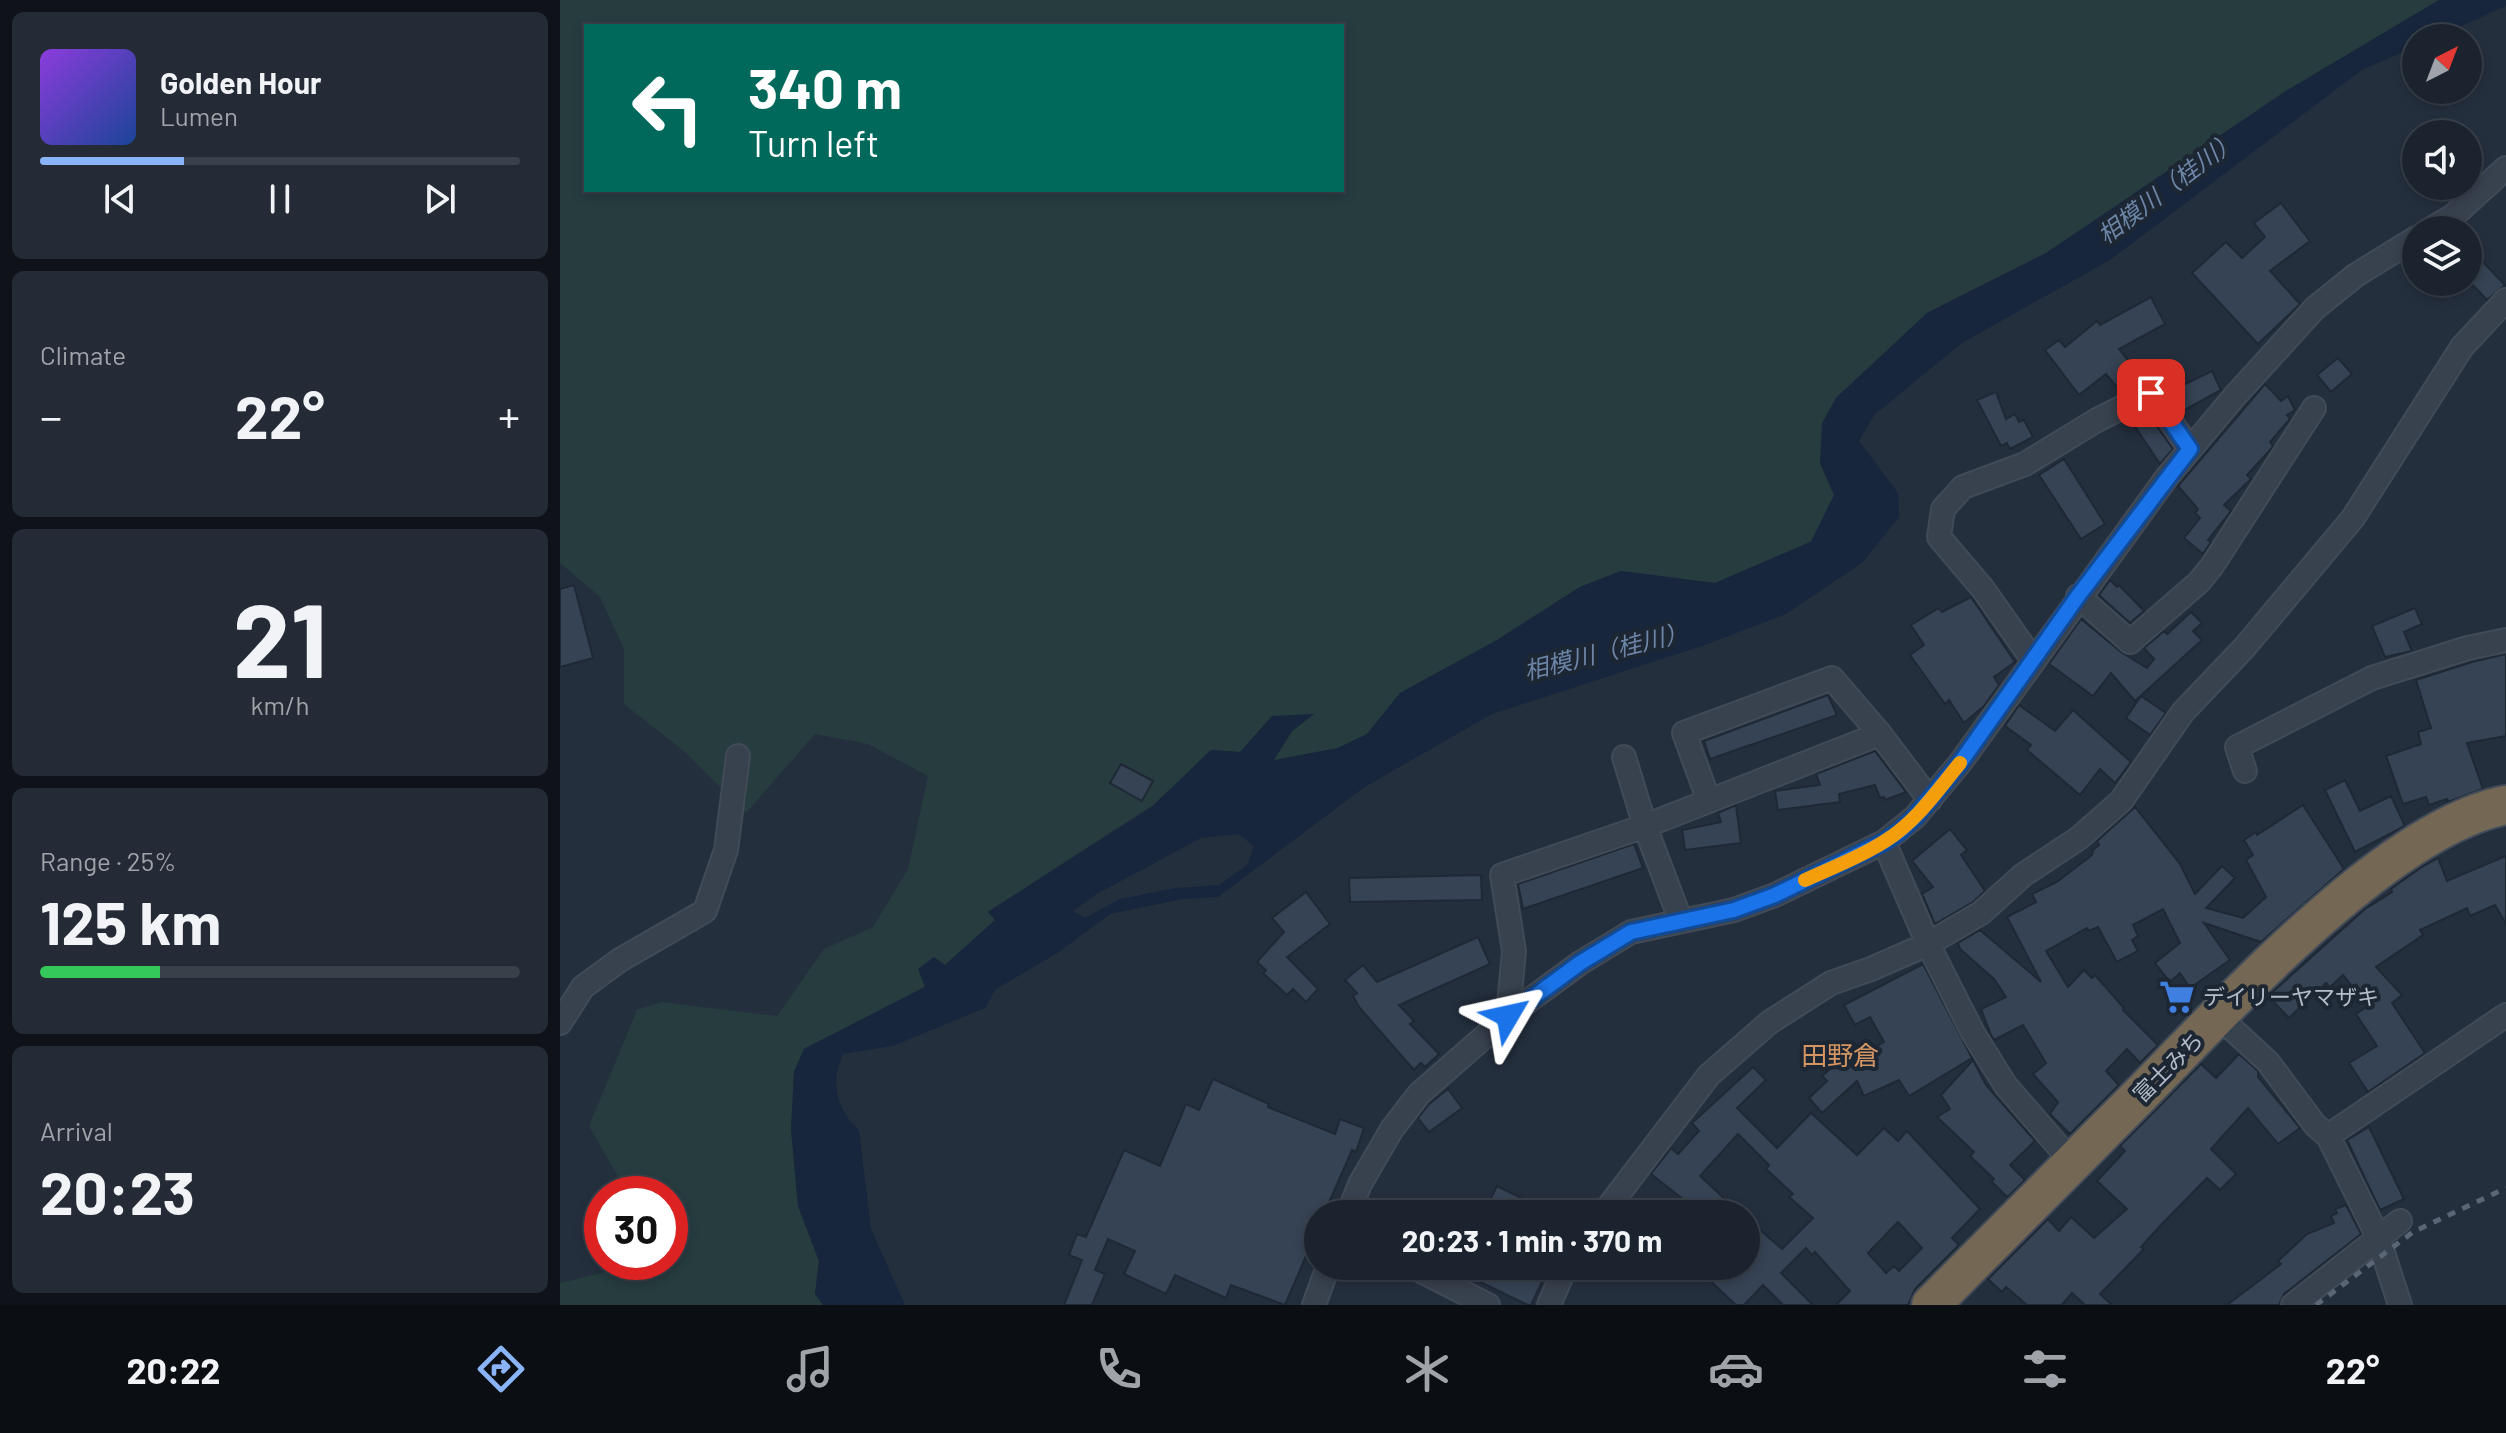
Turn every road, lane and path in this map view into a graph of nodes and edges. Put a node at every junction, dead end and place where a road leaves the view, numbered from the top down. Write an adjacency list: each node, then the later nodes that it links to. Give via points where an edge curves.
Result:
1 (2506, 168): 2 (street)
2 (2453, 216)
3 (2402, 247): 6 (street, via 2315,308)
4 (2506, 300): 20 (street, via 2462,347 2353,518 2183,712 2121,801 1981,913)
5 (2314, 408): 7 (street, via 2212,566 2130,642)
6 (2190, 449): 7 (street); 9 (street, via 2151,393 2025,464 1963,487 1943,509 1939,537)
7 (2078, 596): 9 (street)
8 (2506, 640): 13 (street, via 2372,678 2237,747)
9 (2033, 660): 14 (street)
10 (1880, 734): 14 (street); 15 (street); 15 (street, via 1832,678 1684,733)
11 (738, 756): 24 (street, via 726,850 705,911 583,987)
12 (1624, 757): 17 (street)
13 (2245, 771)
14 (1930, 800): 18 (street)
15 (1709, 801): 17 (street)
16 (2506, 805): 23 (highway, 富士みち, via 2448,826 2379,870)
17 (1645, 826): 19 (street); 22 (street, via 1502,875 1514,951)
18 (1884, 842): 19 (street, via 1775,895 1734,910); 20 (street)
19 (1680, 919): 22 (street, via 1631,932)
20 (1928, 944): 26 (street, via 2006,1086); 28 (street, via 1831,983 1770,1022 1709,1075)
21 (2506, 1015): 25 (street)
22 (1508, 1016): 27 (street, via 1419,1094 1384,1143)
23 (2218, 1016): 25 (street, via 2268,1062); 26 (highway, 富士みち)
24 (560, 1023)
25 (2328, 1136): 30 (street)
26 (2073, 1163): 37 (highway, 富士みち)
27 (1354, 1200)
28 (1614, 1200)
29 (2400, 1221): 30 (street)
30 (2378, 1237): 38 (street); 39 (street)
31 (1323, 1280): 34 (street)
32 (1439, 1280): 35 (street)
33 (1560, 1280): 36 (street)
34 (1314, 1305)
35 (1488, 1305)
36 (1549, 1305)
37 (1931, 1305)
38 (2293, 1305)
39 (2400, 1305)

